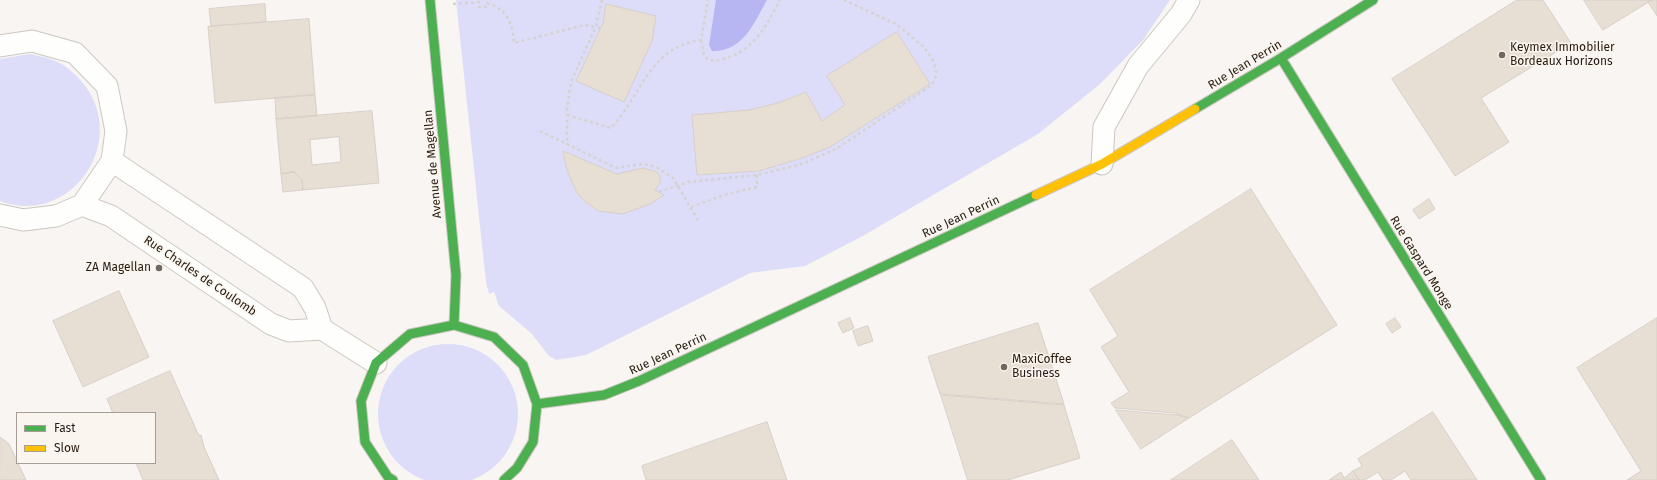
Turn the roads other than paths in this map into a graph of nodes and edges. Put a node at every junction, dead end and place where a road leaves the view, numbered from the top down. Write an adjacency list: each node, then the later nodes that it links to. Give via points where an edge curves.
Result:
1 (1189, 0): 7 (street, via 1181,14 1138,66 1104,127)
2 (1373, 0): 5 (street, Rue Jean Perrin)
3 (431, 3): 10 (street, Avenue de Magellan, via 456,275)
4 (0, 46): 6 (street, via 32,41 75,53 106,86 116,131)
5 (1281, 58): 7 (street, Rue Jean Perrin); 16 (street, Rue Gaspard Monge)
6 (112, 161): 8 (street); 11 (street, via 303,288 315,308)
7 (1102, 164): 13 (street, Rue Jean Perrin, via 639,381 604,395)
8 (82, 205): 9 (street, via 56,216 23,220); 11 (street, Rue Charles de Coulomb, via 111,216 271,324 289,331)
9 (0, 215)
10 (454, 325): 12 (street, via 410,334); 13 (street, via 494,337 523,365)
11 (322, 328): 12 (street)
12 (376, 363): 14 (street, via 361,401 365,442 388,477)
13 (537, 404): 15 (street, via 533,442 517,468)
14 (393, 480)
15 (504, 480)
16 (1541, 480)

